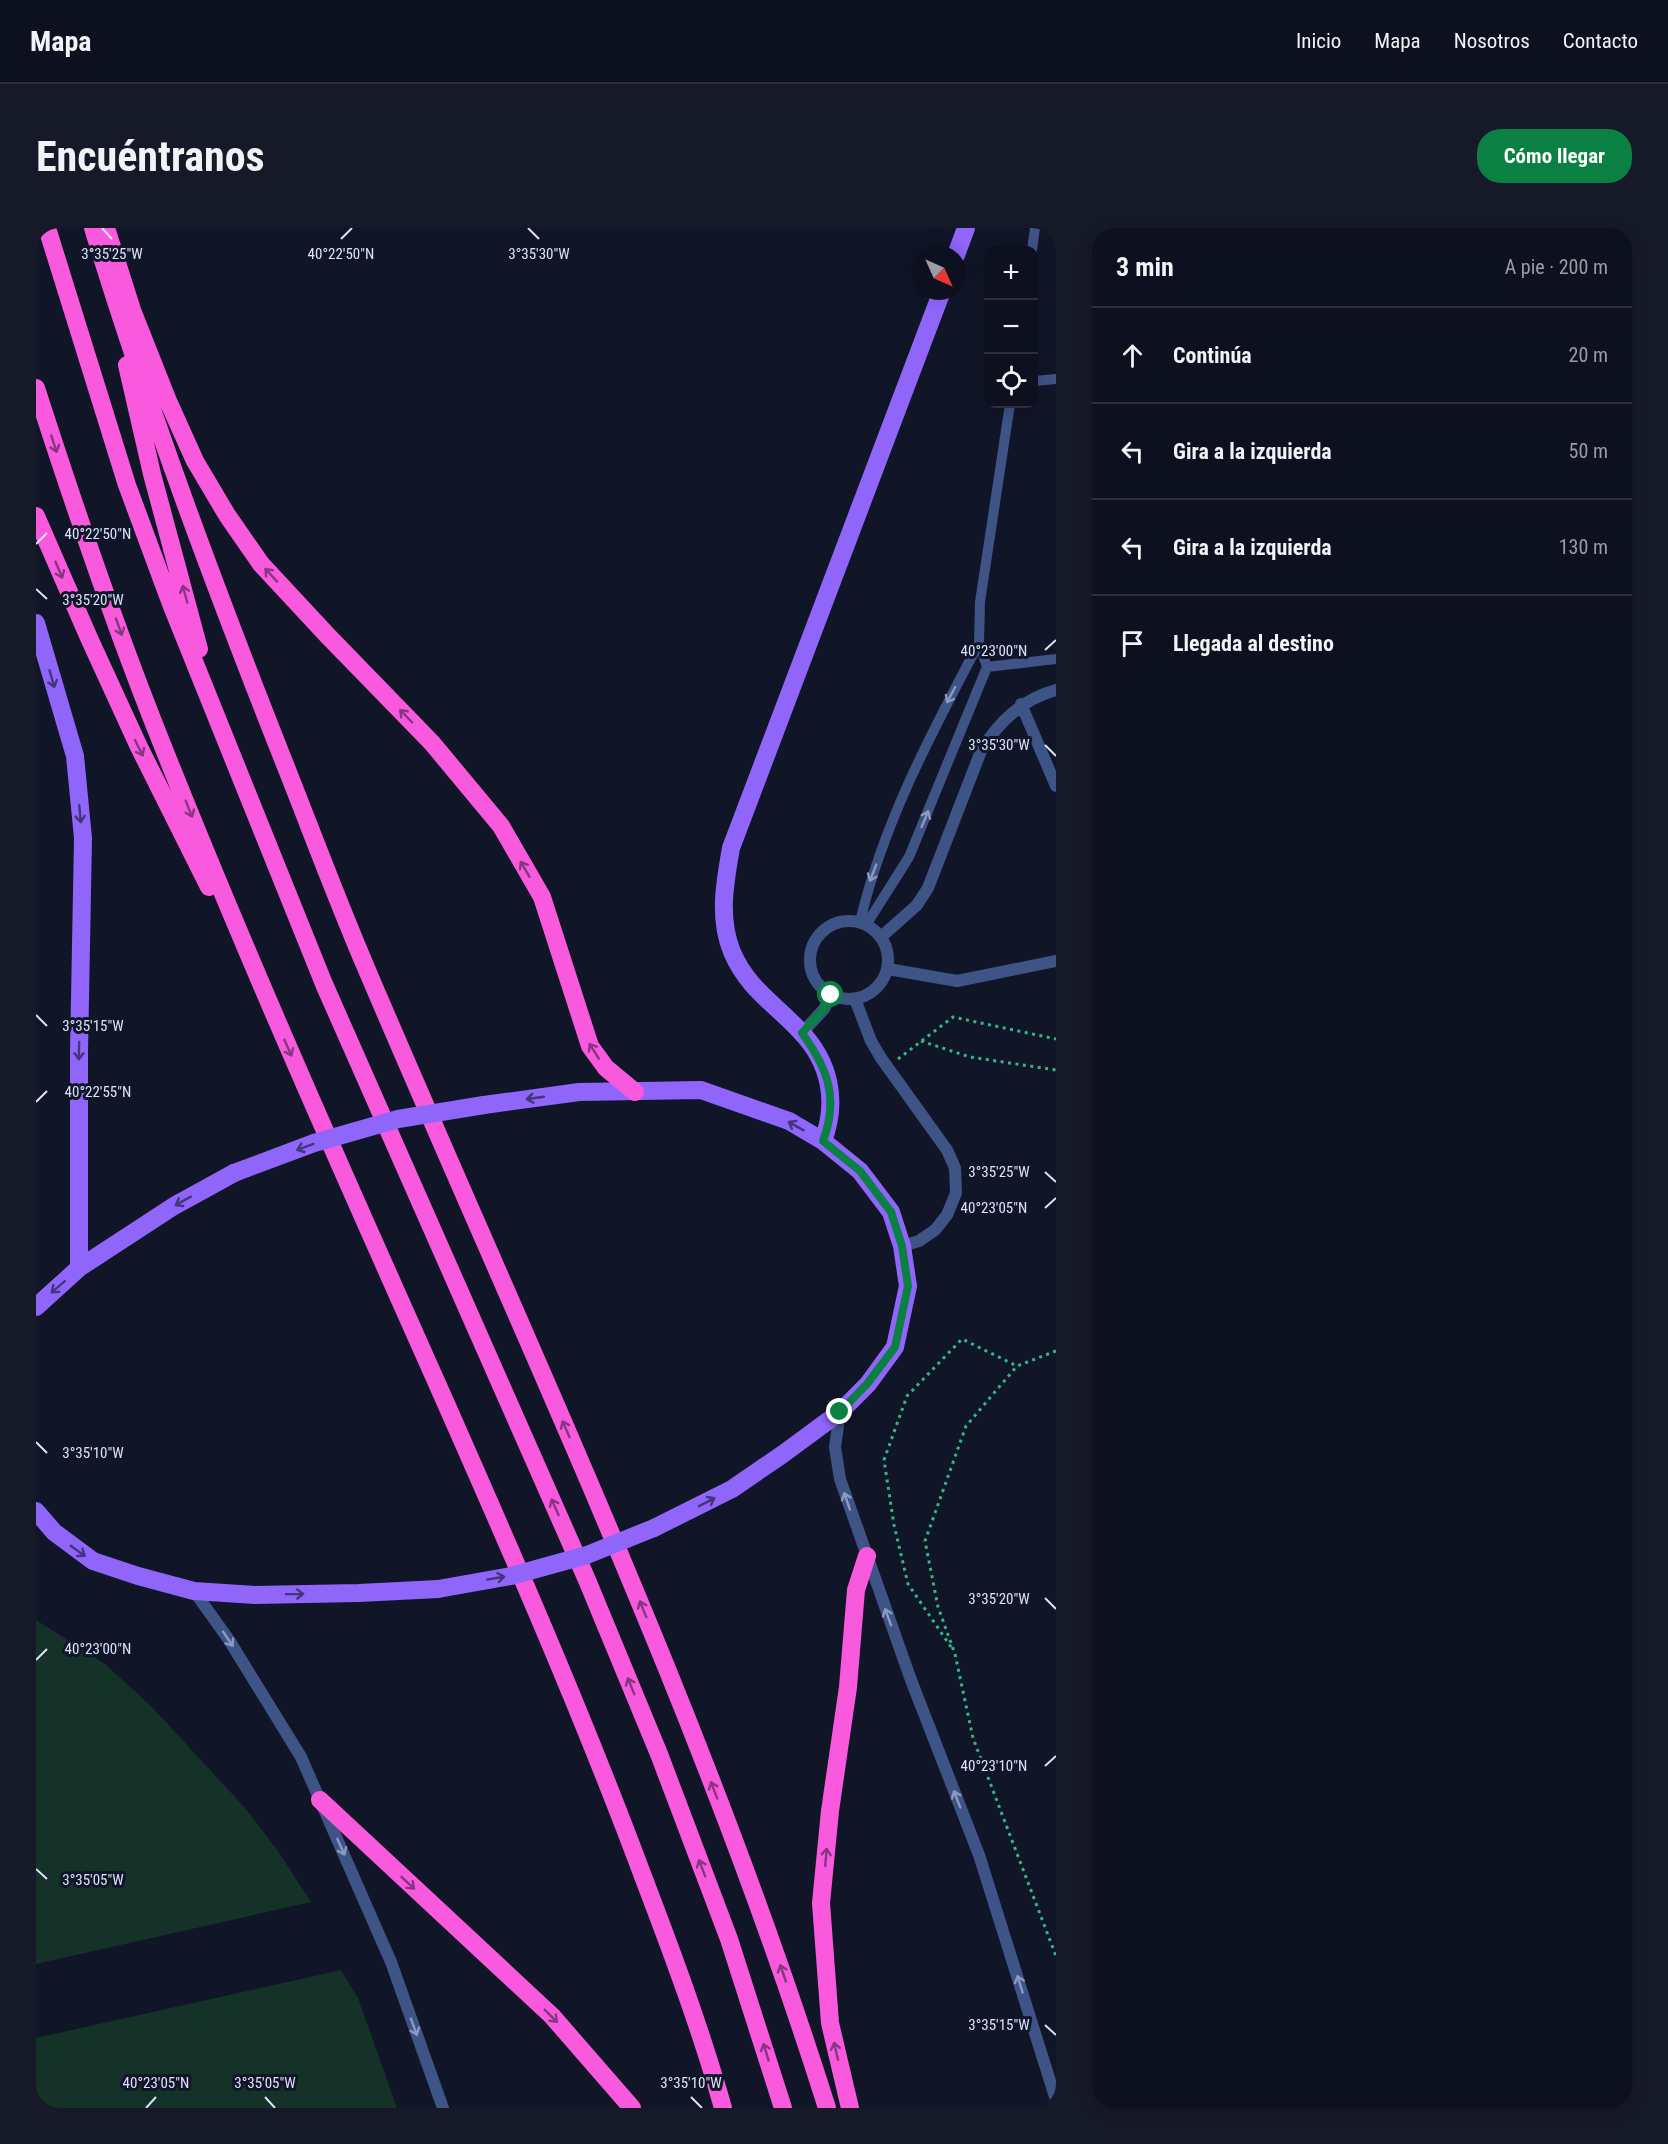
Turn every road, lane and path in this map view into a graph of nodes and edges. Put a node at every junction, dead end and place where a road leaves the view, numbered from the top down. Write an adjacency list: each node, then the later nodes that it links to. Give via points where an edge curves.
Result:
1 (47, 228): 21 (highway, via 127,485)
2 (93, 228): 8 (highway)
3 (106, 228): 35 (highway, one-way to 3, via 606,1068 590,1046 542,897 501,826 432,743 261,564 227,515 195,461 168,401 132,310)
4 (966, 228): 6 (main road)
5 (1035, 228): 7 (lane)
6 (959, 246)
7 (1033, 246)
8 (102, 258): 21 (highway, one-way to 8, via 152,474); 54 (highway, one-way to 8, via 767,1926 625,1563 369,975 266,717 173,471)
9 (939, 300): 30 (main road, via 731,848 724,888 724,924 731,949 756,991)
10 (1056, 379): 11 (lane)
11 (1038, 381)
12 (36, 388): 29 (highway, one-way to 29, via 73,503 159,736)
13 (1009, 408): 16 (lane, via 980,602)
14 (36, 516): 29 (highway, one-way to 29, via 139,747)
15 (36, 623): 38 (main road, one-way to 38, via 75,756 83,838)
16 (979, 643): 18 (lane); 23 (lane, one-way to 23, via 917,764 868,887)
17 (1056, 659): 18 (lane)
18 (987, 667): 23 (lane, one-way to 18, via 909,857)
19 (1056, 690): 20 (street)
20 (1021, 704): 22 (street); 24 (street, via 981,750 928,888 917,905)
21 (214, 712): 53 (highway, one-way to 21, via 729,1939 655,1743 324,984)
22 (1056, 786)
23 (863, 923): 24 (street); 27 (street, via 835,924 816,940 811,952 812,971)
24 (881, 937): 26 (street, via 889,957)
25 (1056, 961): 26 (street, via 957,981)
26 (888, 969): 28 (street, via 876,989)
27 (831, 995): 28 (street); 30 (street)
28 (855, 999): 33 (street, via 871,1041)
29 (272, 1012): 52 (highway, one-way to 52, via 589,1736 674,1957)
30 (802, 1033): 36 (main road, via 829,1083 829,1124)
31 (1056, 1039): 32 (path, via 953,1017)
32 (921, 1041): 33 (path); 34 (path, via 970,1058)
33 (887, 1067): 37 (street, via 947,1150 955,1168 956,1193 947,1215 935,1230)
34 (1056, 1070)
35 (635, 1092): 36 (main road, one-way to 35, via 789,1121 701,1090); 38 (main road, one-way to 38, bridge, via 579,1092 484,1105 398,1119 314,1143 234,1173 174,1206)
36 (823, 1141): 37 (main road, via 860,1171 891,1212)
37 (902, 1246): 42 (main road, via 908,1286 895,1347)
38 (79, 1268): 39 (main road, one-way to 39)
39 (36, 1307)
40 (1056, 1351): 41 (path)
41 (1017, 1366): 46 (path, via 966,1426 925,1541 938,1607); 46 (path, via 962,1339 907,1396 884,1460 908,1584)
42 (840, 1412): 44 (street, one-way to 42, via 840,1479 835,1447); 45 (main road, one-way to 42, bridge, via 255,1595 438,1589 587,1555 654,1528 732,1489)
43 (36, 1511): 45 (main road, one-way to 45, via 54,1532 93,1561)
44 (867, 1556): 49 (street, one-way to 44, via 979,1855); 55 (highway, one-way to 44, via 830,2023 821,1903 856,1590)
45 (194, 1591): 47 (street, one-way to 47, via 301,1757)
46 (955, 1653): 48 (path, via 973,1738)
47 (320, 1800): 50 (street, one-way to 50, via 391,1962); 51 (highway, one-way to 51, via 552,2016)
48 (1056, 1956)
49 (1056, 2100)
50 (443, 2108)
51 (632, 2108)
52 (723, 2108)
53 (783, 2108)
54 (827, 2108)
55 (850, 2108)

